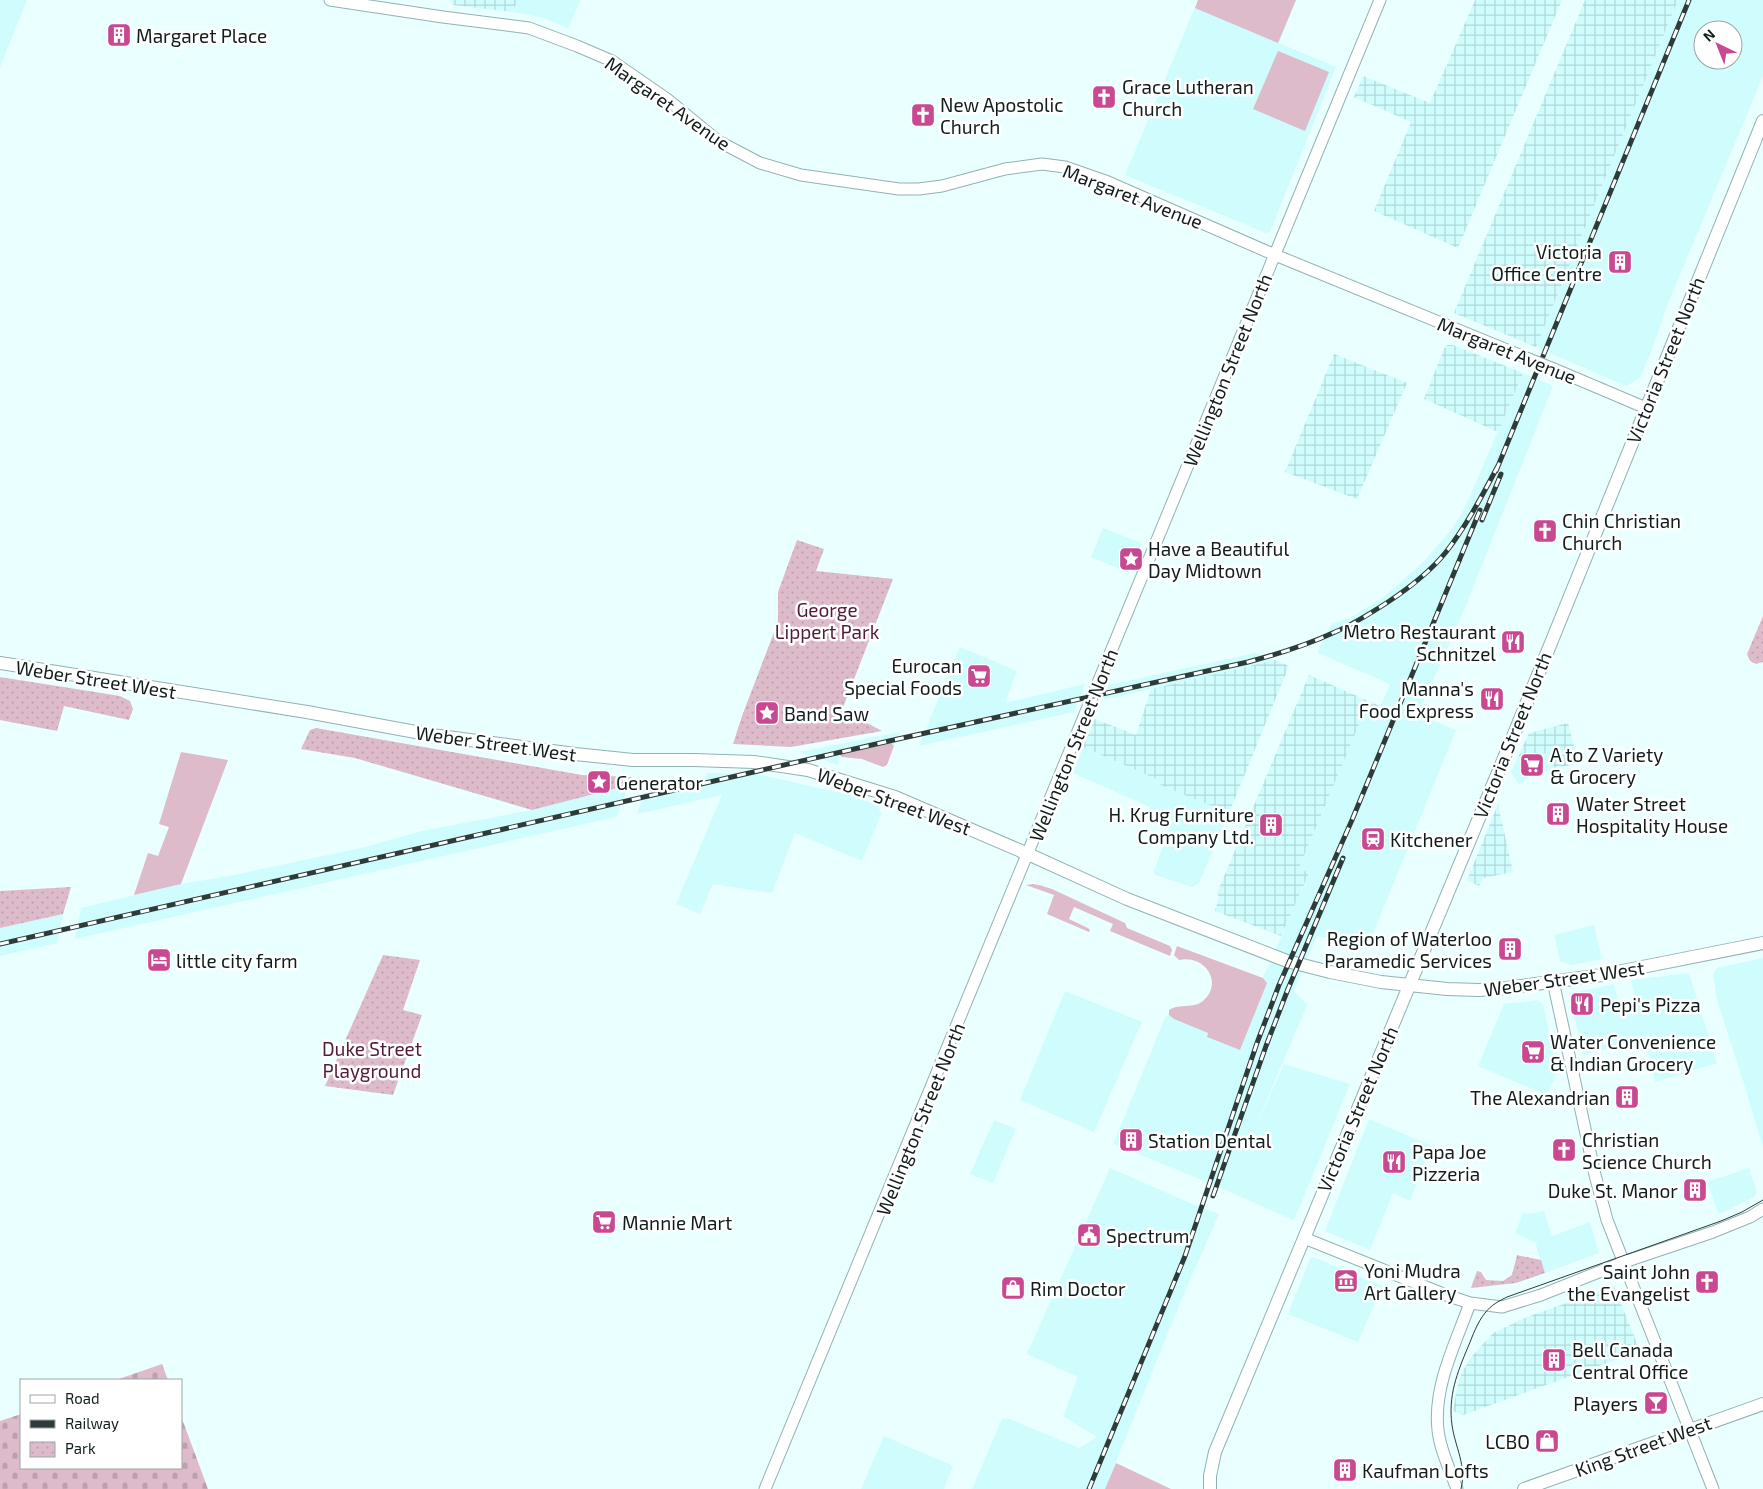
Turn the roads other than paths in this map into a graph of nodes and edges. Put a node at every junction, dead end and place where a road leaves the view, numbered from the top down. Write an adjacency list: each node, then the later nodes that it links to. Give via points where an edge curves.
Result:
1 (330, 0): 4 (street, Margaret Avenue, via 542,32 612,61 667,99 718,141 760,163 802,175 919,189 1006,169 1042,164 1065,167 1108,182)
2 (1380, 0): 4 (street, Wellington Street North)
3 (1763, 121): 5 (main road, Victoria Street North)
4 (1275, 254): 5 (street, Margaret Avenue, bridge); 7 (street, Wellington Street North)
5 (1646, 408): 10 (main road, Victoria Street North)
6 (0, 663): 7 (main road, Weber Street West, via 432,735 566,753 632,760 754,762 808,770 895,797)
7 (1028, 854): 10 (main road, Weber Street West, via 1127,900 1287,961); 17 (street, Wellington Street North, via 933,1090)
8 (1763, 944): 9 (main road, Weber Street West)
9 (1554, 981): 10 (main road, Weber Street West, via 1479,990); 13 (street, via 1595,1174)
10 (1409, 986): 12 (main road, Victoria Street North)
11 (1763, 1209): 13 (street, via 1722,1228)
12 (1304, 1238): 14 (street); 18 (main road, Victoria Street North, via 1215,1452)
13 (1624, 1262): 14 (street, via 1541,1295 1502,1306); 16 (street)
14 (1470, 1303): 19 (street, via 1437,1406 1442,1448)
15 (1763, 1404): 16 (main road, King Street West)
16 (1689, 1429): 20 (main road, King Street West); 21 (street)
17 (765, 1489)
18 (1210, 1489)
19 (1457, 1489)
20 (1524, 1489)
21 (1713, 1489)

